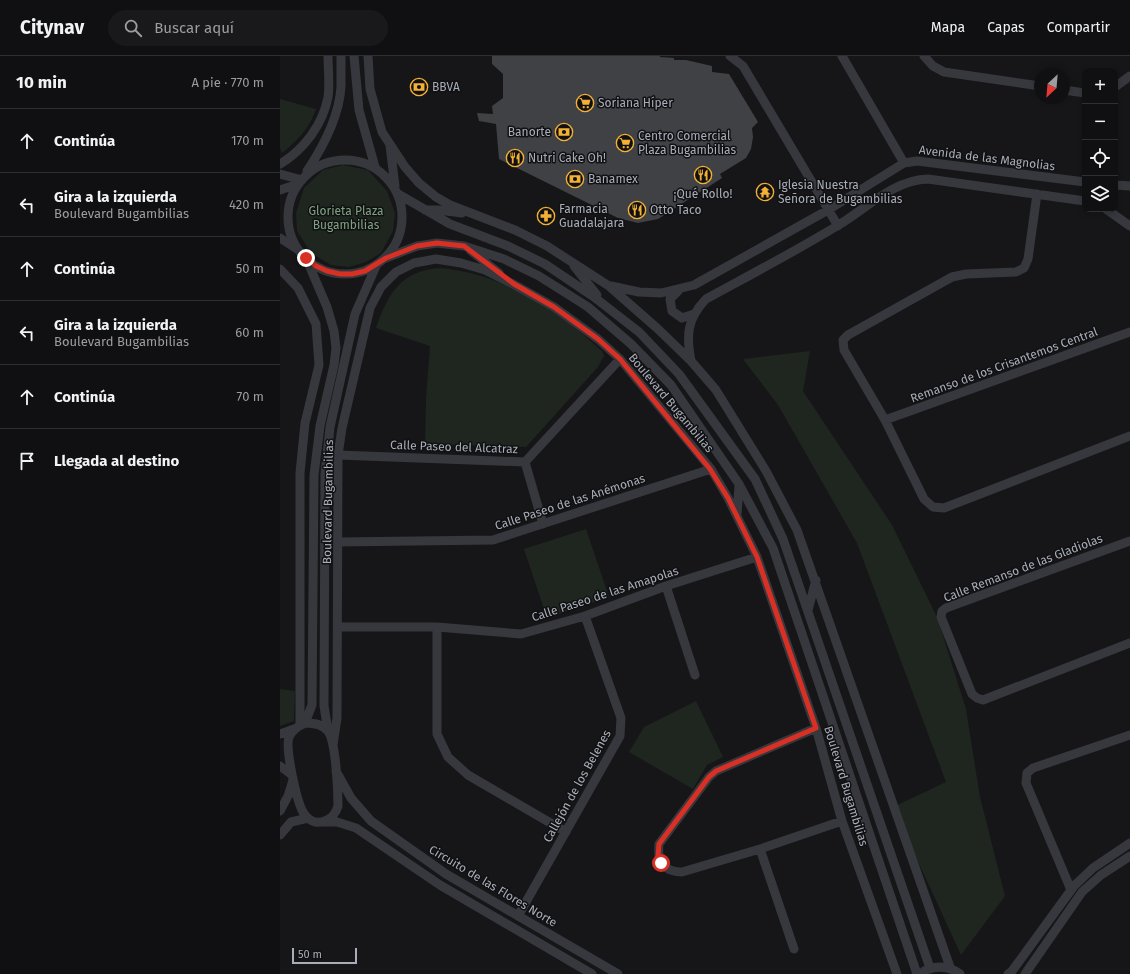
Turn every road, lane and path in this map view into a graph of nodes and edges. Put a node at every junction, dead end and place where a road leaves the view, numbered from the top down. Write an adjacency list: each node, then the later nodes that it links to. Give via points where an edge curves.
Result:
1 (328, 56): 14 (street, via 328,96 319,123 302,147)
2 (340, 56): 18 (street, via 341,88 336,112 316,158)
3 (354, 56): 16 (street, via 359,110)
4 (368, 56): 13 (street, via 370,89 382,132)
5 (730, 56): 27 (street, via 743,66)
6 (842, 56): 15 (street)
7 (924, 56): 9 (street, via 933,66 944,72)
8 (1130, 76): 10 (street)
9 (1034, 85)
10 (1118, 85)
11 (1070, 91): 12 (street)
12 (1082, 93)
13 (390, 146): 23 (street); 29 (street, via 419,183 436,198)
14 (282, 162)
15 (904, 163): 19 (street, Avenida de las Magnolias, via 917,161); 27 (street, Avenida de las Magnolias)
16 (375, 167): 18 (street, via 345,159 316,168); 23 (street, via 386,176)
17 (280, 174): 18 (street)
18 (301, 180): 22 (street); 34 (street, via 288,210 288,223)
19 (1082, 182)
20 (1118, 185): 21 (street)
21 (1130, 186)
22 (280, 190)
23 (397, 191): 26 (street, Boulevard Bugambilias); 36 (street, via 403,221 400,235)
24 (1038, 194): 25 (street); 30 (street, via 915,179 901,184); 48 (street, via 1028,259 1024,268 1016,272 966,274 952,278 843,340 844,350)
25 (1082, 201)
26 (424, 210): 29 (street); 43 (street, Boulevard Bugambilias, via 450,224 508,246 545,264)
27 (828, 210): 30 (street); 42 (street, Avenida de las Magnolias, via 694,285)
28 (1110, 212): 31 (street)
29 (474, 214): 37 (street, via 515,230)
30 (838, 226): 44 (street, via 706,299)
31 (1130, 226)
32 (280, 238): 34 (street)
33 (464, 246): 36 (street, Boulevard Bugambilias, via 437,243 417,246); 40 (street); 55 (street, Boulevard Bugambilias, via 504,259 539,276 588,307 671,385)
34 (298, 249): 35 (street)
35 (306, 258): 38 (street, via 316,266 340,274 365,271); 71 (street, Boulevard Bugambilias, via 327,307 336,348 320,426 314,474 312,704)
36 (386, 258): 38 (street)
37 (570, 260): 41 (street); 43 (street)
38 (376, 266): 56 (street, Boulevard Bugambilias, via 355,314 330,427 325,474)
39 (280, 269): 71 (street, via 298,288 316,324 318,365 305,423 300,473)
40 (514, 284): 46 (street, Boulevard Bugambilias, via 554,307 598,339); 50 (street, Boulevard Bugambilias, via 485,270 436,259 414,263 396,272 381,287 370,308)
41 (609, 286): 42 (street, Avenida de las Magnolias, via 638,292 661,293); 47 (street)
42 (679, 290): 44 (street, via 670,299 672,311 682,318)
43 (604, 304): 51 (street, Boulevard Bugambilias, via 639,332 679,374)
44 (694, 314): 47 (street, via 688,342)
45 (1130, 332): 48 (street, Remanso de los Crisantemos Central)
46 (620, 359): 52 (street, Calle Paseo del Alcatraz); 53 (street, Boulevard Bugambilias)
47 (691, 361): 54 (street, via 716,390)
48 (886, 420): 49 (street, via 924,499 933,507 944,508)
49 (1130, 436)
50 (338, 455): 52 (street, Calle Paseo del Alcatraz); 58 (street, Boulevard Bugambilias)
51 (739, 456): 54 (street); 65 (street, Boulevard Bugambilias, via 755,479 783,539)
52 (524, 462): 59 (street)
53 (710, 469): 57 (street, Boulevard Bugambilias); 59 (street, Calle Paseo de las Anémonas)
54 (768, 475): 63 (street, via 797,530)
55 (739, 484): 57 (street); 101 (street, Boulevard Bugambilias, via 773,548)
56 (326, 504): 58 (street); 73 (street, Boulevard Bugambilias, via 324,706)
57 (737, 515): 62 (street, Boulevard Bugambilias)
58 (338, 517): 61 (street, Boulevard Bugambilias)
59 (542, 524): 61 (street, Calle Paseo de las Anémonas, via 493,540)
60 (1130, 541): 69 (street, Calle Remanso de las Gladiolas, via 946,608 941,617 972,694 983,700)
61 (338, 542): 67 (street, Boulevard Bugambilias)
62 (757, 557): 64 (street, Calle Paseo de las Amapolas); 72 (street, Boulevard Bugambilias)
63 (816, 580): 65 (street); 96 (street)
64 (666, 586): 66 (street, Calle Paseo de las Amapolas); 70 (street)
65 (808, 610): 97 (street, Boulevard Bugambilias)
66 (585, 616): 68 (street, Calle Paseo de las Amapolas, via 521,634); 86 (street, Callejón de los Belenes, via 622,724 618,741)
67 (338, 627): 68 (street, Calle Paseo de las Amapolas); 76 (street, Boulevard Bugambilias, via 337,718)
68 (437, 627): 86 (street, via 437,734 448,757 468,776)
69 (1130, 643)
70 (695, 675)
71 (300, 726): 73 (street, via 315,723); 74 (street); 79 (street, Boulevard Bugambilias, via 288,742)
72 (816, 728): 83 (street, Boulevard Bugambilias); 89 (street, via 725,767 709,777 659,844 658,856 665,867 682,872)
73 (328, 731): 76 (street, Boulevard Bugambilias)
74 (280, 734)
75 (1130, 734): 93 (street, via 1033,768 1027,773 1026,783)
76 (333, 745): 78 (street)
77 (280, 766): 79 (street)
78 (336, 771): 82 (street, Circuito de las Flores Norte, via 351,798); 84 (street, via 338,806 335,814)
79 (292, 777): 80 (street, via 288,796); 81 (street, Boulevard Bugambilias, via 302,812)
80 (280, 811)
81 (308, 818): 84 (street, Circuito de las Flores Norte); 87 (street, via 291,822)
82 (371, 821): 85 (street); 91 (street, Circuito de las Flores Norte)
83 (842, 821): 89 (street); 100 (street, Boulevard Bugambilias)
84 (324, 822): 85 (street, Circuito de las Flores Norte, via 343,823)
85 (361, 832): 92 (street, Circuito de las Flores Norte)
86 (566, 832): 94 (street, Callejón de los Belenes)
87 (280, 835)
88 (1130, 843): 93 (street, via 1093,868)
89 (760, 849): 95 (street)
90 (1130, 856): 104 (street, via 1101,874 1082,892)
91 (446, 874): 92 (street); 94 (street, Circuito de las Flores Norte)
92 (440, 885): 98 (street, Circuito de las Flores Norte)
93 (1071, 890): 103 (street)
94 (518, 916): 99 (street, Circuito de las Flores Norte)
95 (794, 949)
96 (950, 967): 97 (street); 102 (street)
97 (930, 968): 101 (street)
98 (592, 974)
99 (618, 974)
100 (897, 974)
101 (917, 974)
102 (960, 974)
103 (1008, 974)
104 (1025, 974)

